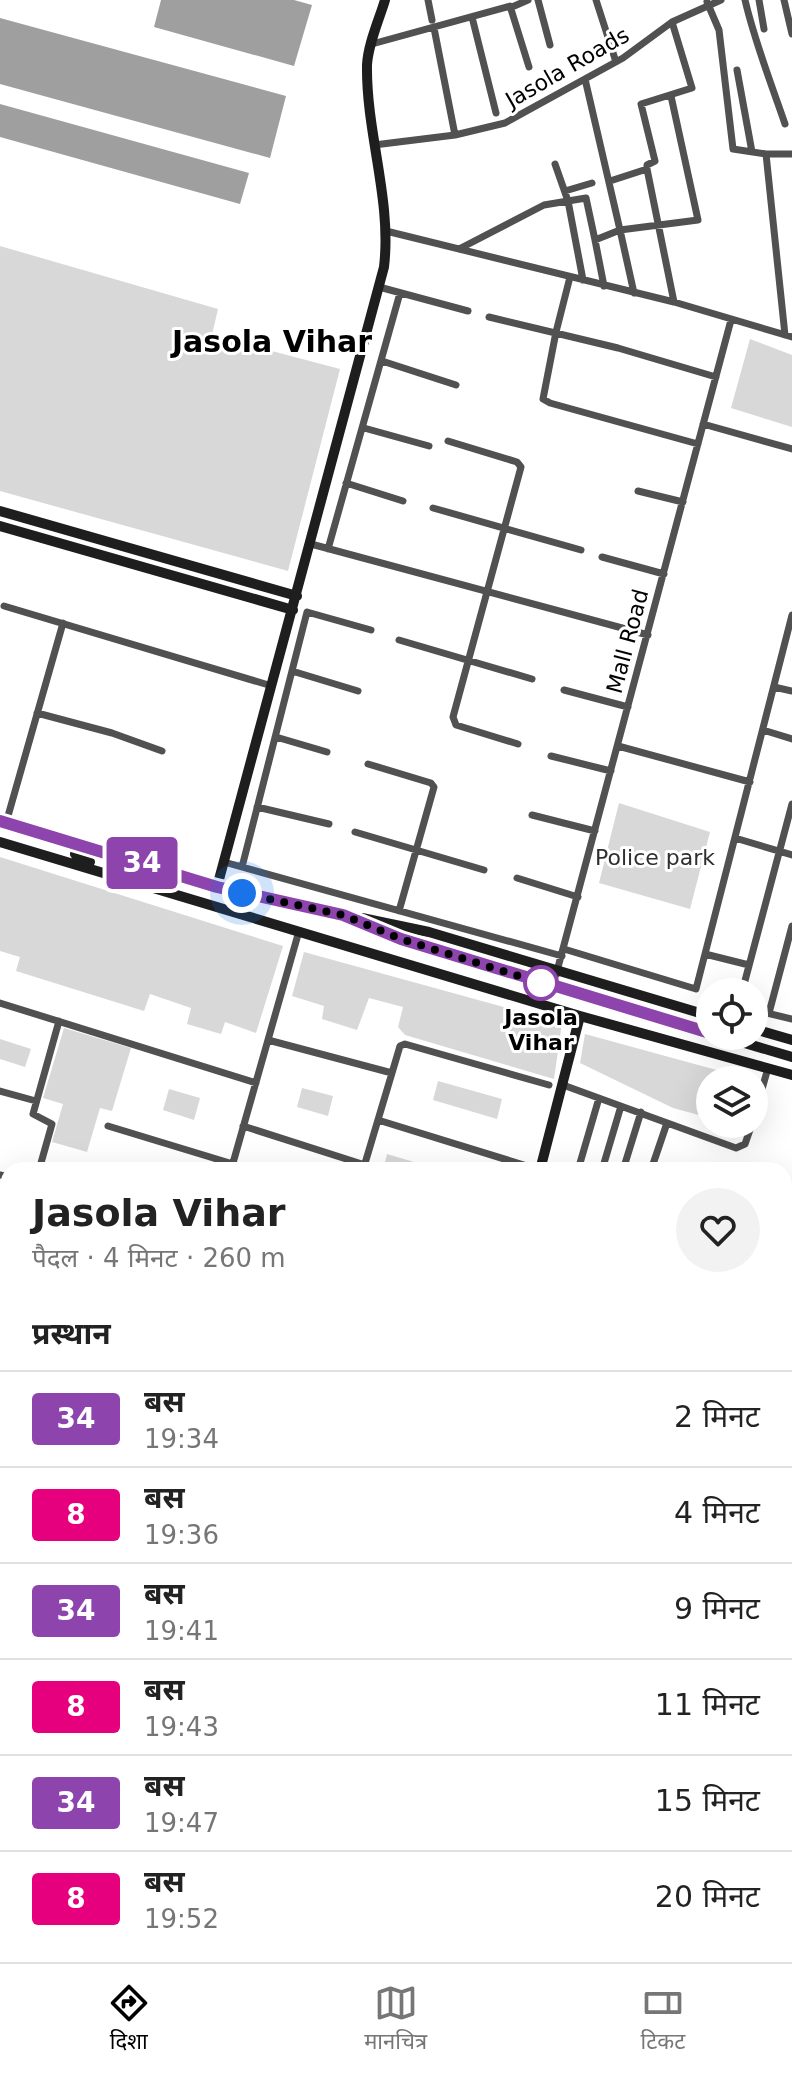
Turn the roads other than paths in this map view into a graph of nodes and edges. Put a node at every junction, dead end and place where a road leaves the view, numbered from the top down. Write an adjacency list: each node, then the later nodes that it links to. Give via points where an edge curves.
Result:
1 (385, 0): 17 (street)
2 (428, 0): 14 (street)
3 (528, 0): 11 (street)
4 (538, 0): 18 (street)
5 (596, 0): 19 (street)
6 (721, 0): 10 (street, Jasola Roads)
7 (745, 0): 25 (street)
8 (759, 0): 15 (street)
9 (784, 0): 16 (street)
10 (707, 2): 13 (street, Jasola Roads); 28 (street, via 719,30 732,147)
11 (512, 7): 12 (street); 20 (street)
12 (472, 17): 14 (street); 24 (street)
13 (672, 22): 19 (street, Jasola Roads); 23 (street, via 693,87)
14 (433, 24): 17 (street); 26 (street)
15 (764, 29)
16 (792, 34)
17 (372, 44): 27 (street, via 367,62)
18 (550, 45)
19 (616, 62): 22 (street, Jasola Roads)
20 (529, 67)
21 (737, 70): 28 (street)
22 (585, 79): 26 (street, Jasola Roads, via 505,123); 33 (street)
23 (671, 96): 32 (street, via 641,104 655,161); 37 (street, via 698,220)
24 (496, 113)
25 (785, 124)
26 (455, 135): 27 (street, Jasola Roads)
27 (374, 145): 39 (street)
28 (752, 152): 29 (street)
29 (766, 154): 30 (street); 53 (street)
30 (792, 154)
31 (555, 164): 35 (street)
32 (647, 169): 33 (street); 37 (street)
33 (610, 181): 38 (street)
34 (592, 183): 35 (street)
35 (565, 191): 36 (street)
36 (568, 201): 40 (street, via 587,198); 41 (street, via 544,205); 43 (street)
37 (658, 225): 38 (street); 48 (street)
38 (620, 230): 40 (street); 47 (street)
39 (386, 231): 41 (street); 45 (street)
40 (595, 240): 44 (street)
41 (459, 249): 42 (street)
42 (570, 277): 43 (street); 52 (street)
43 (583, 280): 44 (street)
44 (604, 286): 47 (street)
45 (379, 287): 46 (street); 71 (street)
46 (400, 293): 49 (street); 54 (street)
47 (634, 293): 48 (street)
48 (674, 302): 51 (street)
49 (468, 311)
50 (489, 317): 52 (street)
51 (731, 320): 53 (street); 55 (street, Mall Road)
52 (556, 332): 55 (street); 60 (street, via 542,396 546,401)
53 (788, 336)
54 (382, 361): 56 (street); 58 (street)
55 (716, 377): 57 (street, Mall Road)
56 (456, 385)
57 (703, 424): 60 (street, Mall Road); 62 (street)
58 (364, 428): 61 (street); 63 (street)
59 (448, 441): 70 (street, via 520,463)
60 (698, 444): 66 (street, Mall Road)
61 (429, 446)
62 (792, 449)
63 (346, 483): 65 (street); 72 (street)
64 (638, 491): 66 (street)
65 (403, 501)
66 (683, 502): 75 (street, Mall Road)
67 (433, 508): 70 (street)
68 (0, 511): 77 (street)
69 (0, 526): 79 (street)
70 (504, 526): 73 (street); 76 (street)
71 (311, 544): 72 (street); 77 (street)
72 (328, 549): 76 (street)
73 (581, 550)
74 (602, 557): 75 (street)
75 (664, 574): 83 (street, Mall Road)
76 (486, 591): 83 (street); 86 (street)
77 (297, 596): 79 (street)
78 (4, 606): 81 (street)
79 (293, 610): 89 (street)
80 (792, 615): 85 (street)
81 (63, 623): 89 (street); 95 (street)
82 (371, 630): 87 (street, via 307,612)
83 (648, 635): 94 (street, Mall Road)
84 (399, 640): 86 (street)
85 (789, 641): 90 (street)
86 (468, 660): 88 (street); 99 (street, via 454,722)
87 (292, 671): 92 (street); 97 (street)
88 (532, 679)
89 (272, 686): 122 (street)
90 (774, 687): 93 (street); 96 (street)
91 (564, 690): 94 (street)
92 (358, 691)
93 (792, 691)
94 (628, 707): 100 (street, Mall Road)
95 (37, 713): 101 (street); 110 (street)
96 (763, 730): 98 (street); 106 (street)
97 (276, 737): 102 (street); 108 (street)
98 (792, 739)
99 (518, 744)
100 (618, 746): 105 (street, Mall Road); 106 (street)
101 (162, 751)
102 (327, 752)
103 (551, 756): 105 (street)
104 (368, 764): 118 (street, via 433,784)
105 (611, 771): 113 (street, Mall Road)
106 (750, 782): 115 (street)
107 (792, 804): 119 (street)
108 (257, 807): 111 (street); 123 (street)
109 (532, 815): 113 (street)
110 (3, 822): 112 (street)
111 (329, 824)
112 (21, 827): 117 (street, via 62,849 58,853); 121 (street)
113 (595, 831): 128 (street, Mall Road)
114 (355, 832): 118 (street)
115 (735, 838): 119 (street); 134 (street)
116 (0, 842): 117 (street)
117 (16, 846): 126 (street)
118 (415, 850): 124 (street); 129 (street)
119 (779, 851): 120 (street); 135 (street)
120 (792, 855)
121 (120, 856): 126 (street, via 81,850 75,854); 127 (street)
122 (224, 862): 123 (street); 127 (street)
123 (242, 867): 129 (street)
124 (484, 870)
125 (517, 878): 128 (street)
126 (127, 879): 132 (street)
127 (217, 887): 130 (street)
128 (578, 897): 133 (street, Mall Road)
129 (399, 911): 133 (street)
130 (343, 915): 136 (street, via 406,926); 138 (street, via 401,939)
131 (792, 926): 141 (street)
132 (299, 931): 142 (street); 147 (street)
133 (563, 953): 134 (street, via 696,989); 136 (street, Mall Road)
134 (705, 954): 135 (street)
135 (749, 965): 137 (street)
136 (558, 971): 138 (street, Mall Road); 140 (street)
137 (746, 978)
138 (553, 986): 145 (street)
139 (0, 1003): 144 (street)
140 (696, 1012)
141 (769, 1013): 143 (street)
142 (580, 1016): 151 (street); 157 (street)
143 (792, 1019)
144 (59, 1021): 155 (street); 160 (street)
145 (696, 1029)
146 (768, 1033): 148 (street)
147 (268, 1040): 153 (street); 155 (street)
148 (792, 1040)
149 (768, 1050): 150 (street)
150 (792, 1057)
151 (761, 1066)
152 (768, 1068): 154 (street)
153 (392, 1073): 156 (street, via 405,1044); 163 (street)
154 (792, 1075)
155 (256, 1083): 166 (street)
156 (549, 1085)
157 (563, 1085): 159 (street); 176 (street)
158 (0, 1091): 160 (street)
159 (599, 1098): 161 (street); 177 (street)
160 (36, 1101): 170 (street, via 35,1116 52,1124)
161 (621, 1106): 162 (street); 178 (street)
162 (641, 1112): 164 (street); 179 (street)
163 (378, 1120): 174 (street); 175 (street)
164 (667, 1123): 167 (street); 180 (street)
165 (108, 1126): 171 (street)
166 (243, 1126): 172 (street); 173 (street)
167 (696, 1134)
168 (708, 1138): 169 (street, via 736,1148)
169 (747, 1138)
170 (41, 1162)
171 (217, 1162)
172 (233, 1162)
173 (349, 1162)
174 (365, 1162)
175 (514, 1162)
176 (542, 1162)
177 (580, 1162)
178 (604, 1162)
179 (625, 1162)
180 (654, 1162)

